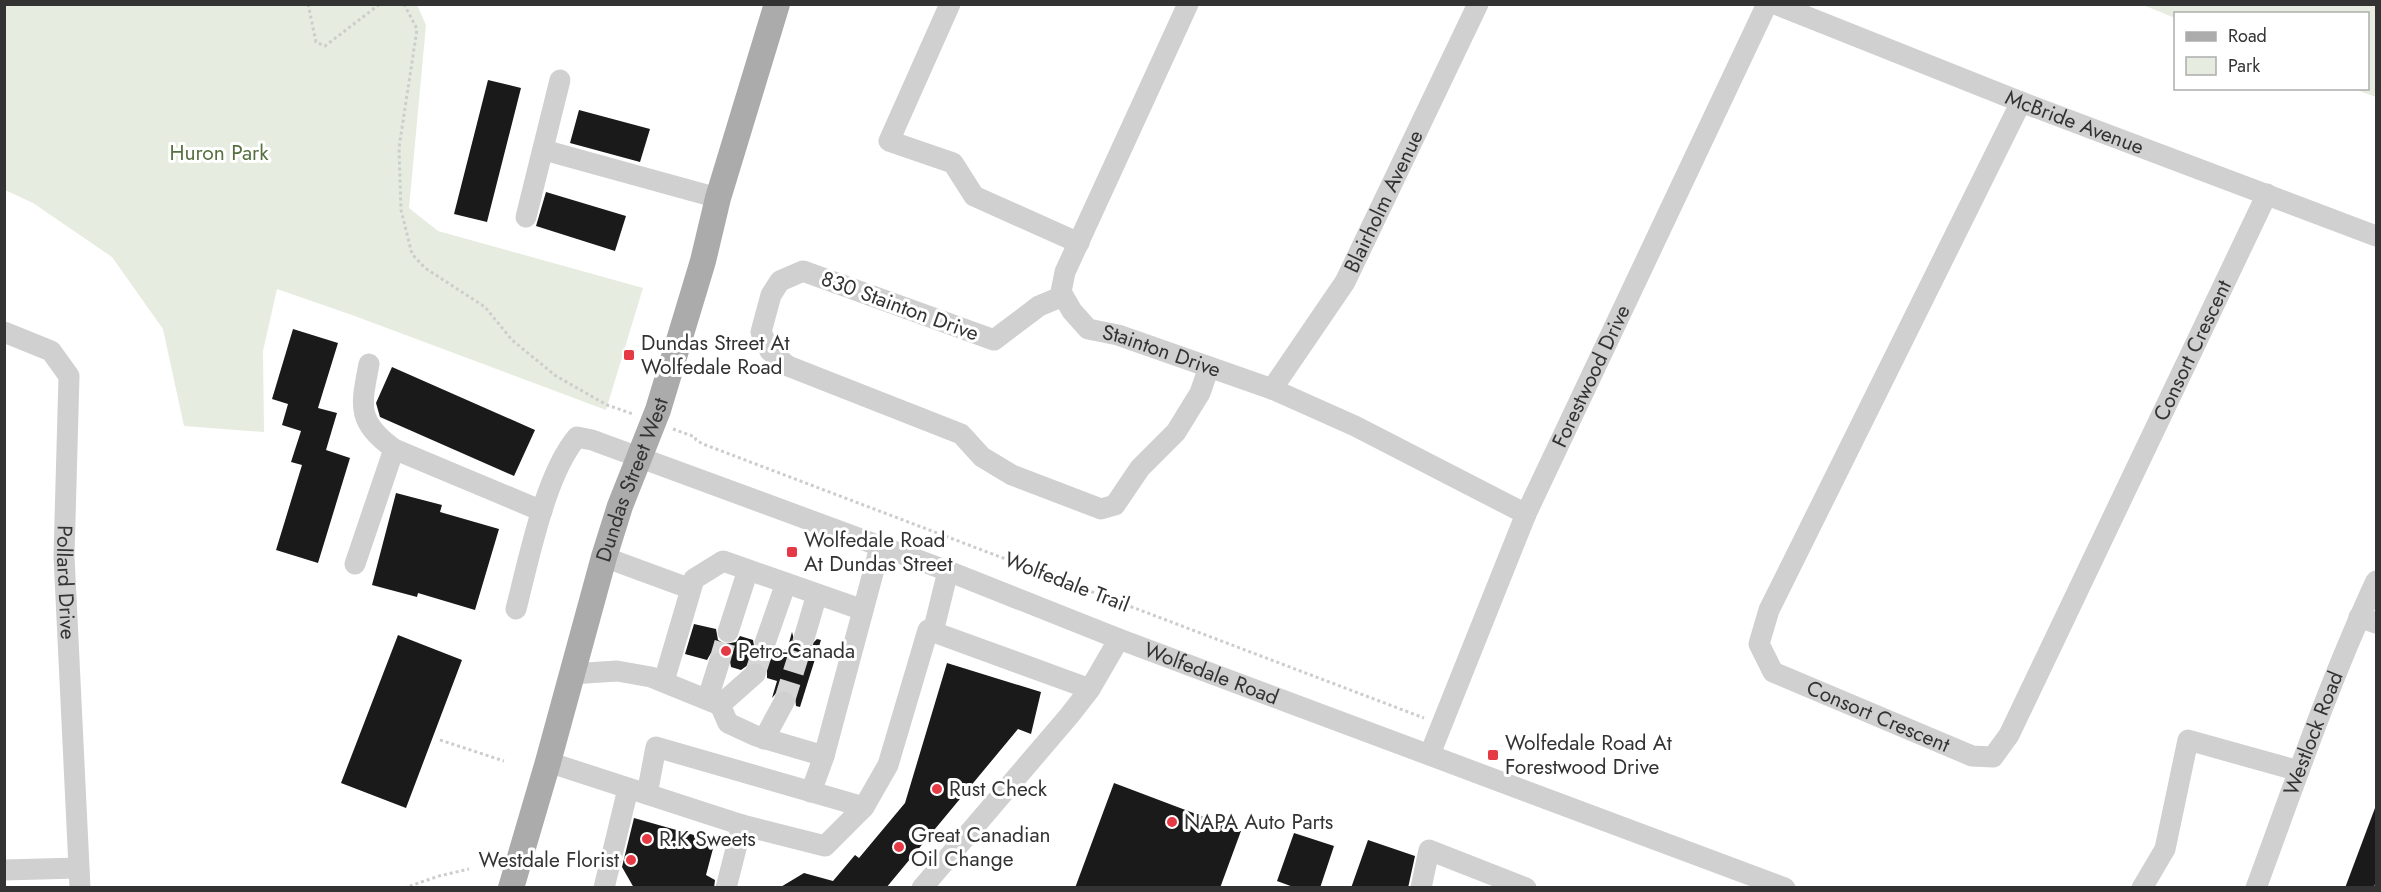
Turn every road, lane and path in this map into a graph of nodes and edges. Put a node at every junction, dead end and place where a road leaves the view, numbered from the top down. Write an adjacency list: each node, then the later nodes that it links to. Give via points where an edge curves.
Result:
1 (308, 4): 2 (path, via 315,42 326,46)
2 (380, 4)
3 (404, 4): 25 (path, via 417,29 399,148 401,210 412,254 425,268 485,307 513,340 556,376)
4 (777, 4): 14 (main road, Dundas Street West)
5 (950, 4): 17 (street, via 889,141 953,163 974,196)
6 (1188, 4): 17 (street)
7 (1478, 4): 24 (street, Blairholm Avenue, via 1345,282)
8 (1767, 4): 30 (street, Forestwood Drive)
9 (1775, 4): 11 (street, McBride Avenue)
10 (560, 80): 12 (street)
11 (2020, 102): 13 (street, McBride Avenue); 13 (street, Consort Crescent, via 1769,610 1759,644 1773,672 1972,756 1993,757 2009,735)
12 (544, 150): 14 (street); 15 (street)
13 (2267, 194): 16 (street, McBride Avenue)
14 (718, 198): 28 (main road, Dundas Street West, via 658,410)
15 (526, 217)
16 (2376, 236)
17 (1078, 243): 18 (street, via 1065,272)
18 (1063, 296): 20 (street, 830 Stainton Drive, via 1039,306 994,340 803,272 780,281 771,295); 23 (street, Stainton Drive, via 1089,328)
19 (4, 332): 69 (street, Pollard Drive, via 51,351 69,376 64,556)
20 (763, 336): 21 (path, via 735,344); 23 (street, via 770,351 788,366 961,434 982,458 1012,475 1101,509 1115,505 1140,468 1176,432 1200,393)
21 (717, 344)
22 (369, 364): 27 (street, via 362,398 365,418 379,438)
23 (1209, 367): 24 (street, Stainton Drive)
24 (1272, 389): 30 (street, Stainton Drive, via 1355,426)
25 (613, 407)
26 (695, 437): 55 (path, Wolfedale Trail, via 703,444)
27 (394, 449): 29 (street); 33 (street)
28 (639, 457): 29 (street, Wolfedale Road, via 577,437 565,451); 31 (street, Wolfedale Road); 32 (main road, Dundas Street West)
29 (542, 511): 40 (street)
30 (1526, 514): 55 (street, Forestwood Drive)
31 (880, 547): 35 (street, Wolfedale Road); 41 (street)
32 (604, 556): 38 (street); 49 (main road, Dundas Street West)
33 (355, 564)
34 (748, 570): 37 (street); 38 (street, via 723,561 694,579); 43 (street)
35 (948, 572): 44 (street); 46 (street, Wolfedale Road)
36 (2376, 581): 42 (street, Westlock Road)
37 (786, 583): 39 (street); 47 (street)
38 (691, 589): 51 (street)
39 (817, 594): 41 (street); 45 (street)
40 (516, 609)
41 (863, 610): 59 (street)
42 (2368, 620): 62 (street, Westlock Road)
43 (728, 632)
44 (933, 632): 52 (street); 65 (street, via 928,630 888,765)
45 (805, 635)
46 (1119, 639): 52 (street); 58 (street, Wolfedale Road)
47 (765, 643)
48 (719, 663): 53 (street)
49 (571, 674): 51 (street, via 616,671); 61 (main road, Dundas Street West)
50 (754, 674): 53 (street)
51 (664, 681): 53 (street)
52 (1090, 689): 75 (street)
53 (714, 702): 56 (street, via 728,723)
54 (784, 702): 56 (street)
55 (1441, 726): 58 (street, Forestwood Drive)
56 (764, 739): 59 (street)
57 (440, 740): 60 (path)
58 (1430, 754): 70 (street, Wolfedale Road)
59 (824, 756): 64 (street)
60 (504, 761)
61 (548, 762): 63 (street); 72 (main road, Dundas Street West)
62 (2299, 771): 78 (street, via 2188,740 2165,849); 79 (street, Westlock Road)
63 (638, 791): 64 (street, via 656,747); 66 (street); 73 (street)
64 (811, 792): 65 (street)
65 (864, 807): 66 (street, via 825,846)
66 (742, 825): 74 (street)
67 (469, 869): 71 (path)
68 (4, 870): 69 (street)
69 (79, 878)
70 (1781, 887)
71 (404, 888)
72 (511, 888)
73 (604, 888)
74 (726, 888)
75 (922, 888)
76 (1421, 888): 77 (street, via 1429,850)
77 (1526, 888)
78 (2142, 888)
79 (2256, 888)

